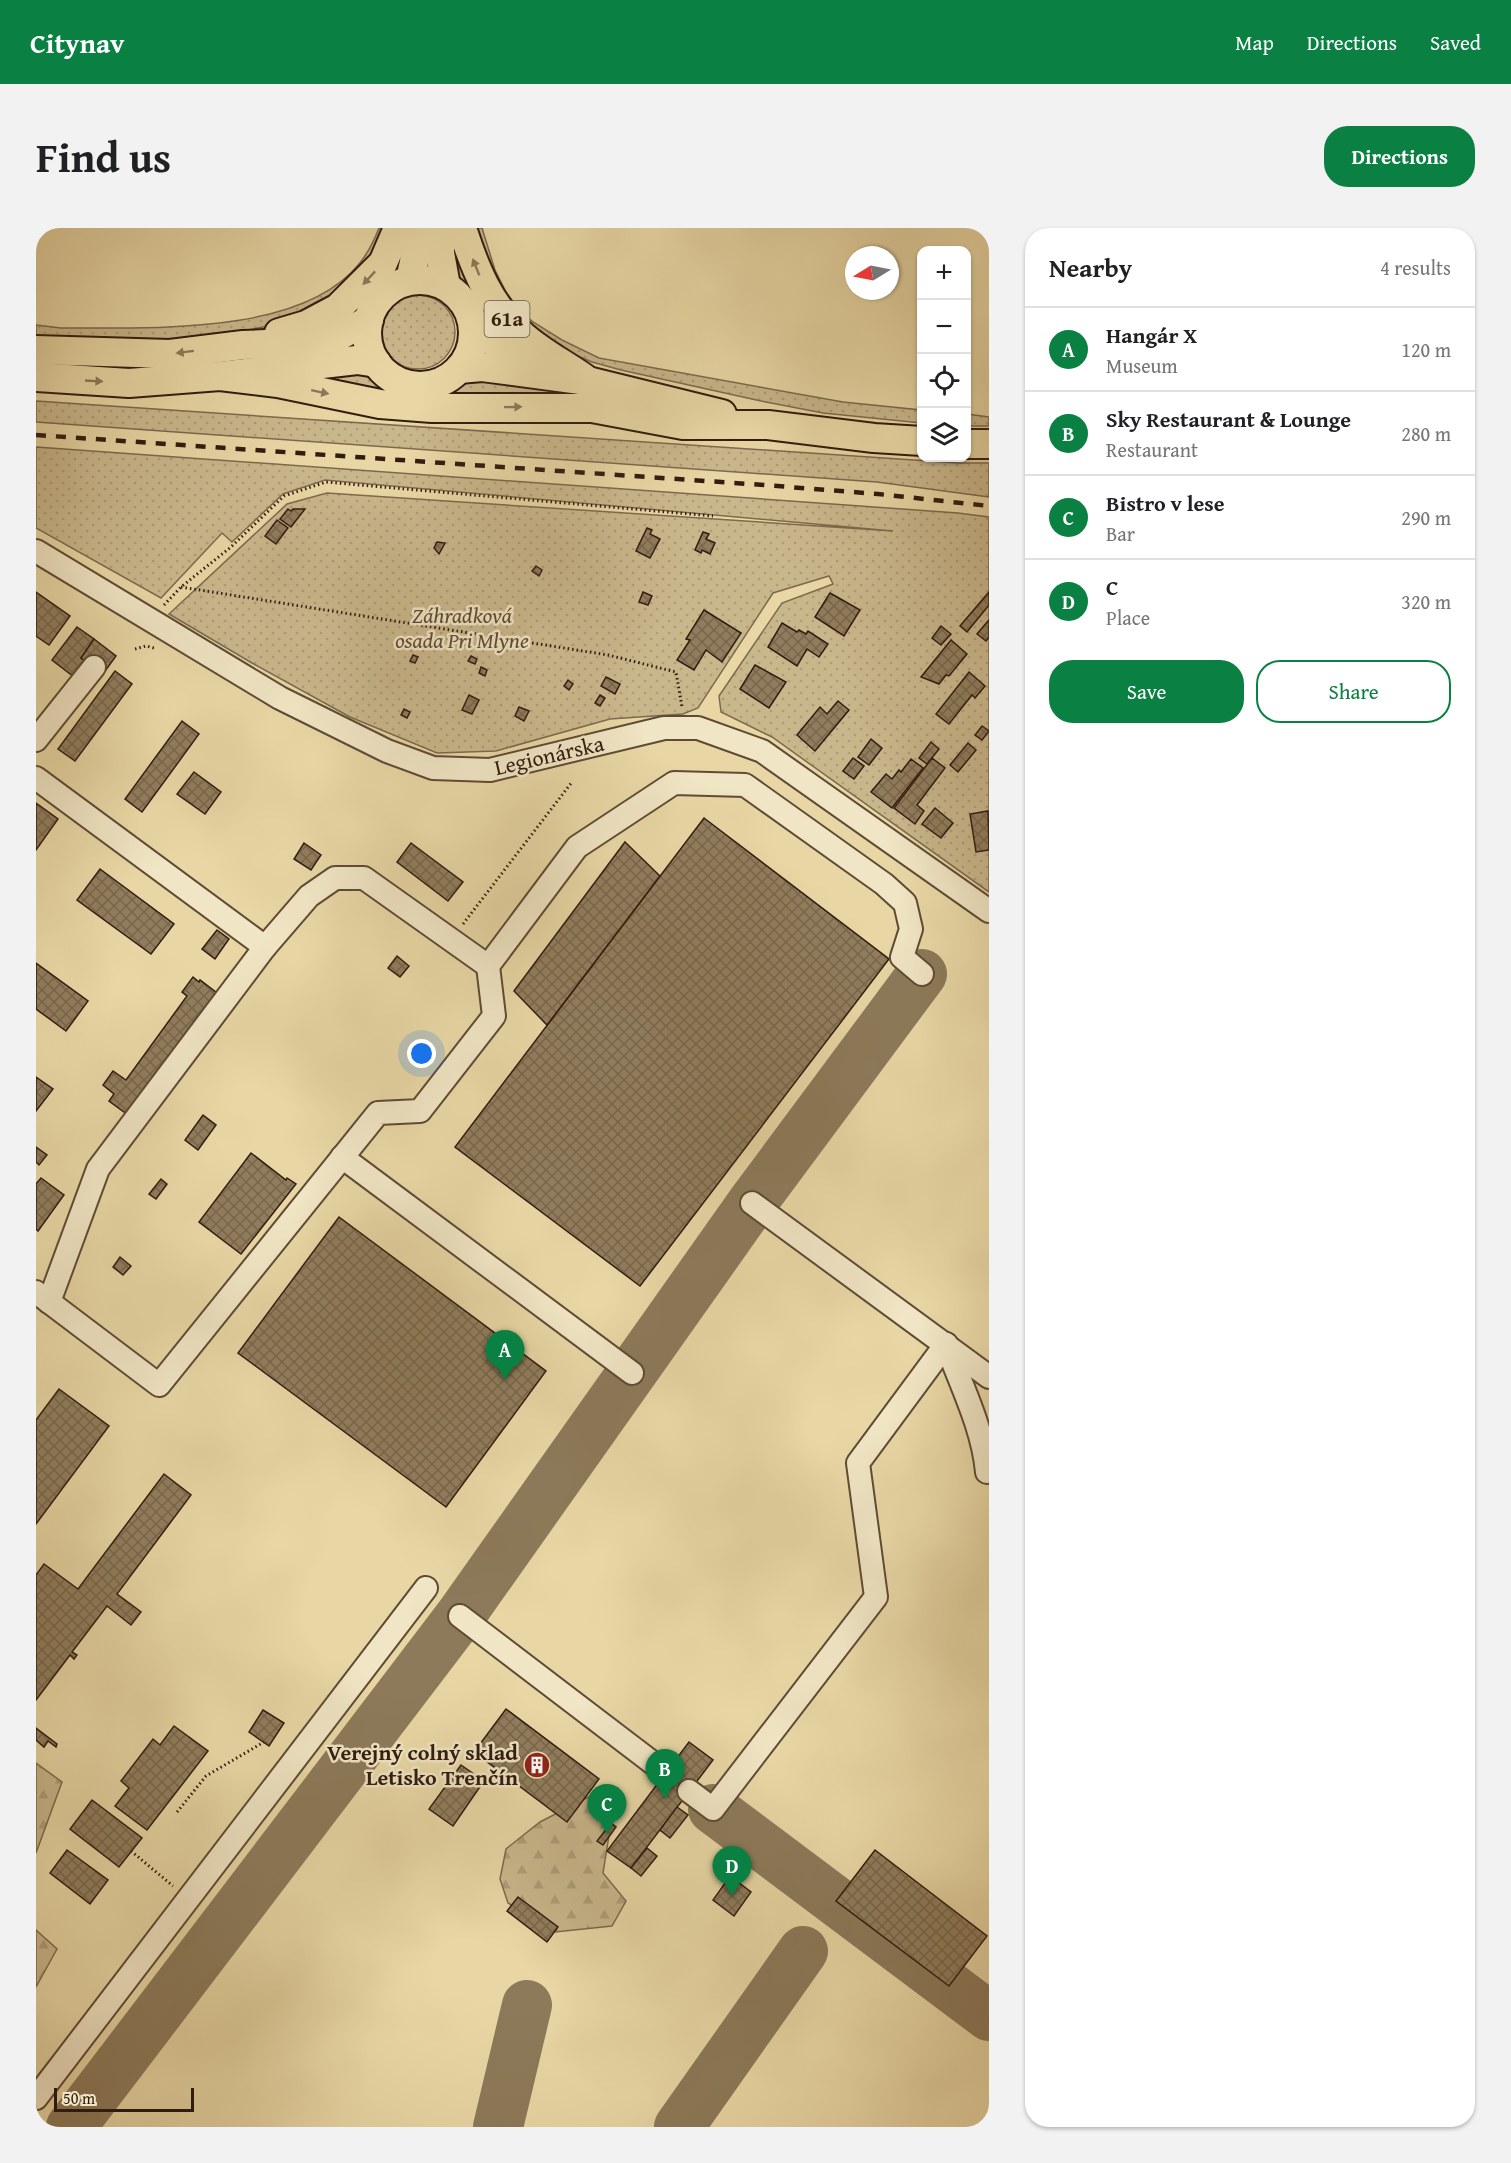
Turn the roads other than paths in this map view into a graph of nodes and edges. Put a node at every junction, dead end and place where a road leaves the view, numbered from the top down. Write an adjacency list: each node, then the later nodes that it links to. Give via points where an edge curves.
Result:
1 (398, 228): 9 (main road, one-way to 9, via 383,263 338,308 306,325)
2 (417, 228): 5 (main road)
3 (440, 228): 6 (main road)
4 (462, 228): 15 (main road, 61a, one-way to 4, via 524,337 503,315 484,287)
5 (410, 280): 6 (main road); 7 (main road, via 384,294)
6 (446, 286): 8 (main road, via 464,304)
7 (369, 320): 9 (main road, via 341,335 310,342); 11 (main road, via 368,342)
8 (473, 327): 12 (main road, via 470,350); 15 (main road, via 490,340)
9 (243, 345): 10 (main road, one-way to 10, via 170,354)
10 (36, 350)
11 (377, 363): 12 (main road, via 394,379 416,386 440,382); 13 (main road, via 357,360)
12 (459, 369): 15 (main road, via 482,367)
13 (220, 376): 14 (main road, one-way to 13, via 129,383); 16 (main road, one-way to 16, via 278,383 380,404 432,408 592,408 683,425)
14 (36, 377)
15 (588, 381): 16 (main road)
16 (768, 425): 17 (main road)
17 (917, 441)
18 (971, 444): 19 (main road)
19 (989, 444)
20 (36, 551): 24 (street, Legionárska, via 280,698 387,751 433,768 490,770 664,728 698,728 762,751)
21 (94, 667): 22 (street)
22 (36, 740)
23 (36, 778): 25 (street)
24 (989, 911)
25 (265, 947): 26 (street, via 309,896 335,878 364,878); 30 (street, via 98,1169)
26 (488, 966): 27 (street, via 578,847 674,783 745,785 884,884 905,903 911,929 902,957); 28 (street, via 494,1016 420,1111 378,1113)
27 (921, 974)
28 (342, 1157): 30 (street, via 159,1385); 32 (street)
29 (752, 1203): 31 (street)
30 (43, 1297)
31 (946, 1344): 33 (street); 34 (street, via 977,1428); 38 (street, via 858,1463 876,1597 713,1809)
32 (632, 1373)
33 (989, 1377)
34 (987, 1472)
35 (426, 1587): 39 (street)
36 (460, 1616): 37 (street)
37 (666, 1773)
38 (689, 1791)
39 (36, 2098)

